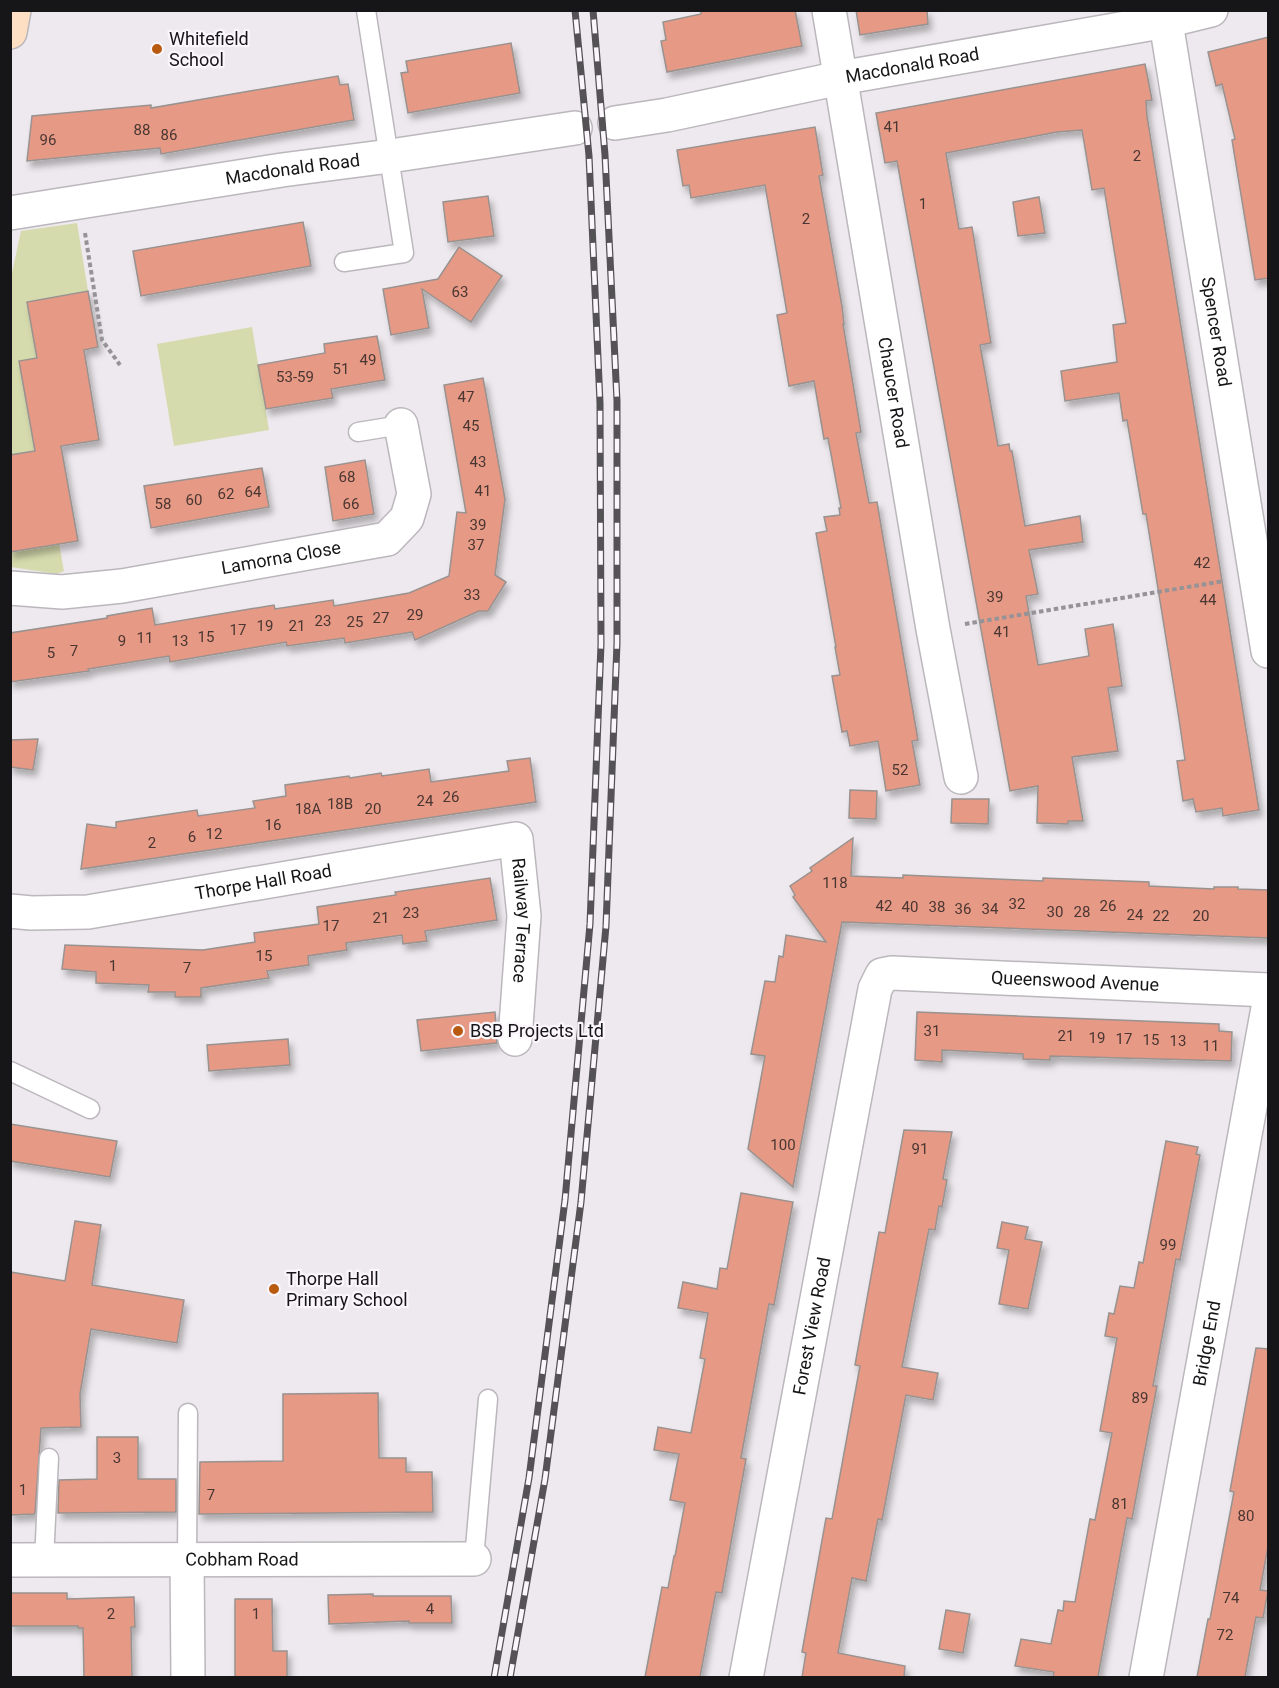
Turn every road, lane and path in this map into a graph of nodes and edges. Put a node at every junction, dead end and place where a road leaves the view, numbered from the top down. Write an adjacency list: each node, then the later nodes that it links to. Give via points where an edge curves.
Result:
1 (14, 10): 6 (street)
2 (366, 10): 10 (lane)
3 (829, 10): 7 (street, Chaucer Road)
4 (1211, 10): 5 (street, Macdonald Road)
5 (1165, 16): 7 (street, Macdonald Road); 17 (street, Spencer Road)
6 (10, 32)
7 (840, 78): 8 (street, Macdonald Road); 19 (street, Chaucer Road)
8 (615, 123)
9 (575, 128): 10 (street, Macdonald Road)
10 (390, 156): 11 (street, Macdonald Road); 13 (lane, via 404,253)
11 (80, 202): 12 (street, Macdonald Road); 14 (path, via 102,340)
12 (10, 213)
13 (344, 262)
14 (120, 365)
15 (401, 425): 16 (lane, Lamorna Close); 18 (street, Lamorna Close, via 414,494 407,518 387,539 122,586 62,592)
16 (358, 432)
17 (1257, 575): 19 (path); 20 (street, Spencer Road)
18 (10, 588)
19 (933, 629): 21 (street, Chaucer Road)
20 (1269, 651)
21 (961, 777)
22 (516, 839): 23 (street, Thorpe Hall Road, via 87,912); 27 (street, Railway Terrace, via 524,916)
23 (10, 911)
24 (882, 975): 25 (street, Queenswood Avenue); 38 (street, Forest View Road, via 875,988)
25 (1269, 990)
26 (1269, 1008): 39 (street, Bridge End)
27 (515, 1039)
28 (10, 1071): 29 (lane)
29 (90, 1109)
30 (488, 1399): 33 (lane)
31 (188, 1413): 36 (lane)
32 (49, 1458): 35 (lane)
33 (474, 1559): 36 (street, Cobham Road)
34 (10, 1560): 35 (street, Cobham Road)
35 (44, 1560): 36 (street, Cobham Road)
36 (187, 1560): 37 (street)
37 (188, 1677)
38 (746, 1677)
39 (1146, 1677)

